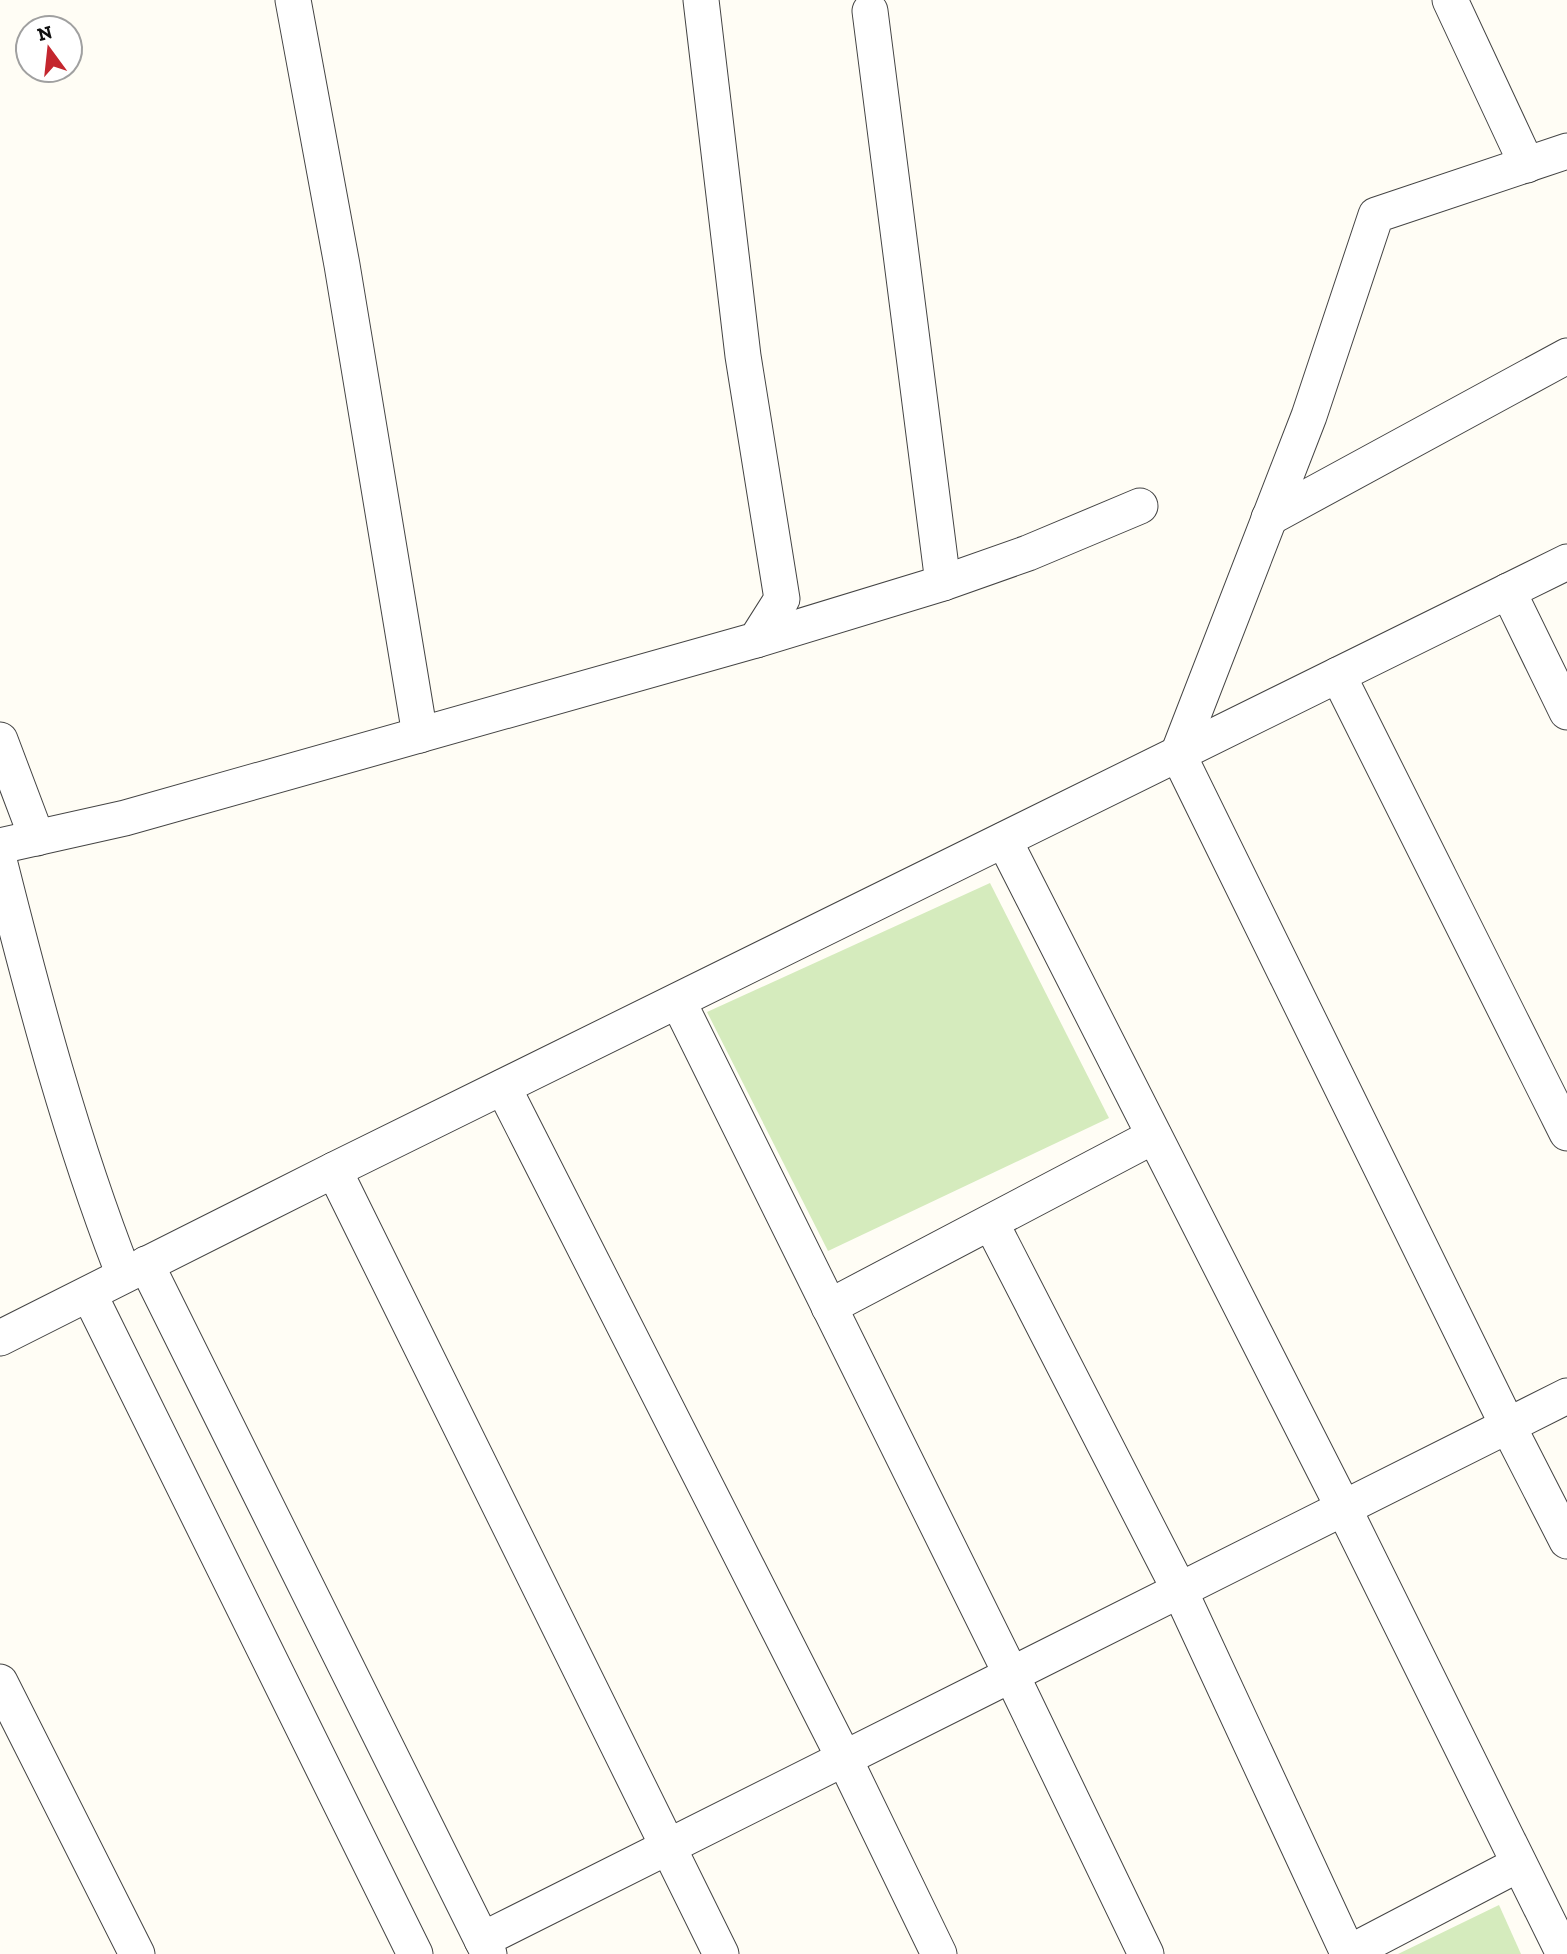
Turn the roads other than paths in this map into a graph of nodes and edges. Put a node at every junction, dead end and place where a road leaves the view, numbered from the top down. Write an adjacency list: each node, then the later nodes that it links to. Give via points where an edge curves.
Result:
1 (293, 0): 16 (street, via 342,265)
2 (701, 0): 13 (street, via 743,356 782,599)
3 (1450, 0): 6 (street)
4 (870, 11): 11 (street)
5 (1567, 152): 6 (street)
6 (1527, 165): 9 (street, via 1376,215)
7 (1567, 356): 9 (street)
8 (1140, 506): 11 (street)
9 (1269, 518): 18 (street)
10 (1567, 562): 12 (street)
11 (943, 583): 13 (street)
12 (1508, 591): 14 (street); 15 (street)
13 (756, 640): 16 (street)
14 (1338, 675): 18 (street); 25 (street)
15 (1567, 712)
16 (419, 735): 19 (street, via 125,818)
17 (0, 740): 19 (street)
18 (1178, 754): 20 (street); 34 (street)
19 (37, 838): 21 (street)
20 (1004, 840): 23 (street); 26 (street)
21 (0, 846)
22 (0, 864): 29 (street, via 94,1197)
23 (678, 1001): 24 (street); 31 (street)
24 (503, 1087): 27 (street); 40 (street)
25 (1567, 1133)
26 (1154, 1136): 28 (street); 35 (street)
27 (334, 1170): 29 (street); 41 (street)
28 (991, 1223): 31 (street); 37 (street)
29 (135, 1269): 30 (street); 43 (street)
30 (89, 1294): 32 (street); 45 (street)
31 (829, 1307): 38 (street)
32 (0, 1338)
33 (1567, 1395): 34 (street)
34 (1507, 1424): 35 (street); 36 (street)
35 (1343, 1507): 37 (street); 42 (street)
36 (1567, 1541)
37 (1179, 1589): 38 (street); 49 (street)
38 (1011, 1674): 40 (street); 48 (street)
39 (0, 1682): 44 (street)
40 (844, 1758): 41 (street); 47 (street)
41 (667, 1847): 43 (street); 46 (street)
42 (1519, 1864): 49 (street); 50 (street)
43 (486, 1947)
44 (137, 1954)
45 (415, 1954)
46 (720, 1954)
47 (939, 1954)
48 (1146, 1954)
49 (1347, 1954)
50 (1564, 1954)

